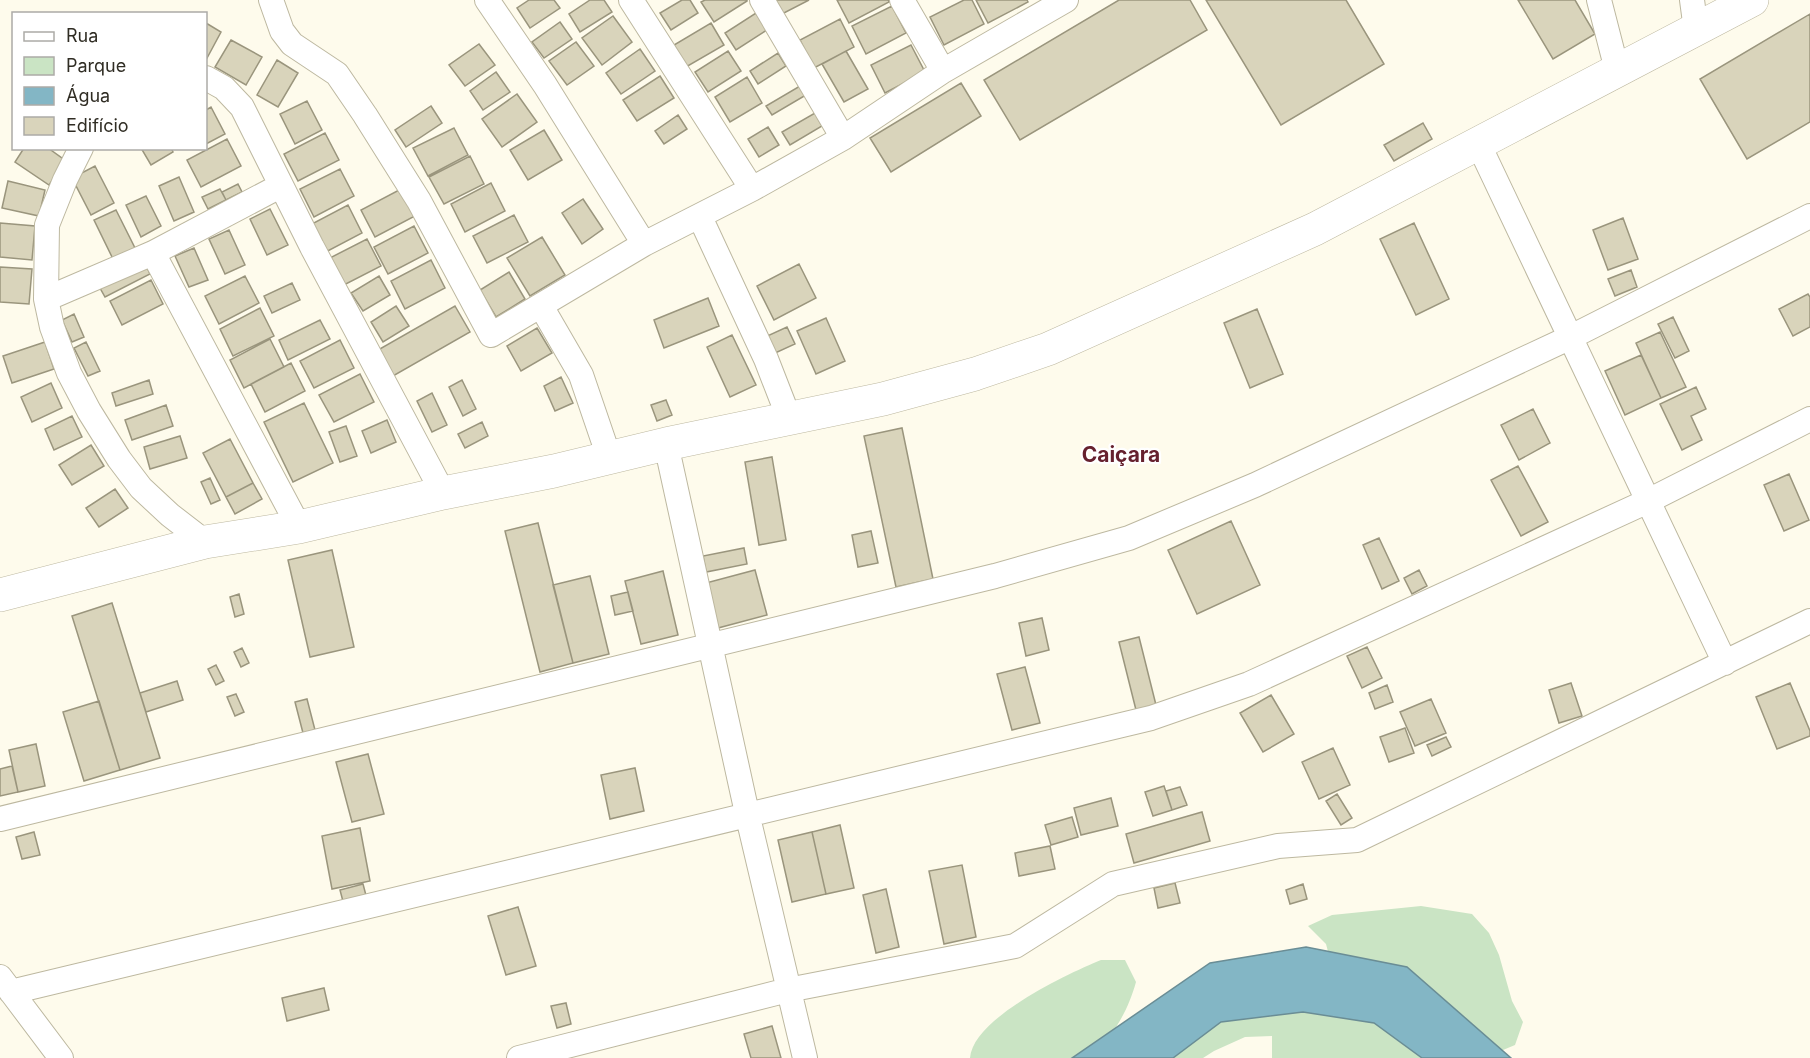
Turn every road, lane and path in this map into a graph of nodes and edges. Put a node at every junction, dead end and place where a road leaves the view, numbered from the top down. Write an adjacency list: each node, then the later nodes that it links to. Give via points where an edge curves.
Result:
1 (271, 0): 24 (street, via 282,31 292,44 337,74 365,115 419,201 491,335)
2 (487, 0): 21 (street)
3 (631, 0): 18 (street)
4 (762, 0): 14 (street)
5 (902, 0): 12 (street)
6 (1066, 0): 9 (street)
7 (1752, 0): 10 (main road)
8 (1599, 1): 11 (street)
9 (1040, 7): 12 (street)
10 (1694, 15): 11 (main road)
11 (1617, 70): 15 (main road)
12 (943, 71): 14 (street)
13 (207, 79): 17 (street, via 224,88 242,107)
14 (843, 138): 18 (street)
15 (1478, 143): 25 (street); 26 (main road, via 1315,229 1048,349 895,396)
16 (80, 150): 23 (street, via 47,225)
17 (280, 186): 22 (street); 30 (street)
18 (752, 189): 20 (street)
19 (1810, 216): 25 (street)
20 (700, 217): 21 (street); 26 (street)
21 (644, 244): 24 (street)
22 (153, 253): 23 (street); 32 (street)
23 (46, 299): 33 (street, via 69,373 119,459 170,516)
24 (541, 306): 29 (street, via 581,375)
25 (1571, 337): 31 (street); 36 (street, via 1256,485 1129,538 994,576)
26 (789, 418): 28 (main road)
27 (1810, 419): 31 (street)
28 (666, 444): 29 (main road); 36 (street)
29 (609, 457): 30 (main road)
30 (443, 493): 32 (main road)
31 (1648, 501): 37 (street); 38 (street, via 1249,684 1150,718)
32 (299, 527): 33 (main road)
33 (206, 542): 34 (main road)
34 (0, 595)
35 (1810, 621): 37 (street)
36 (711, 645): 38 (street); 39 (street)
37 (1725, 663): 41 (street, via 1357,840 1278,846 1113,884 1015,946)
38 (747, 813): 40 (street); 41 (street)
39 (0, 819)
40 (6, 985): 42 (street)
41 (788, 990): 43 (street); 44 (street)
42 (61, 1058)
43 (519, 1058)
44 (805, 1058)

